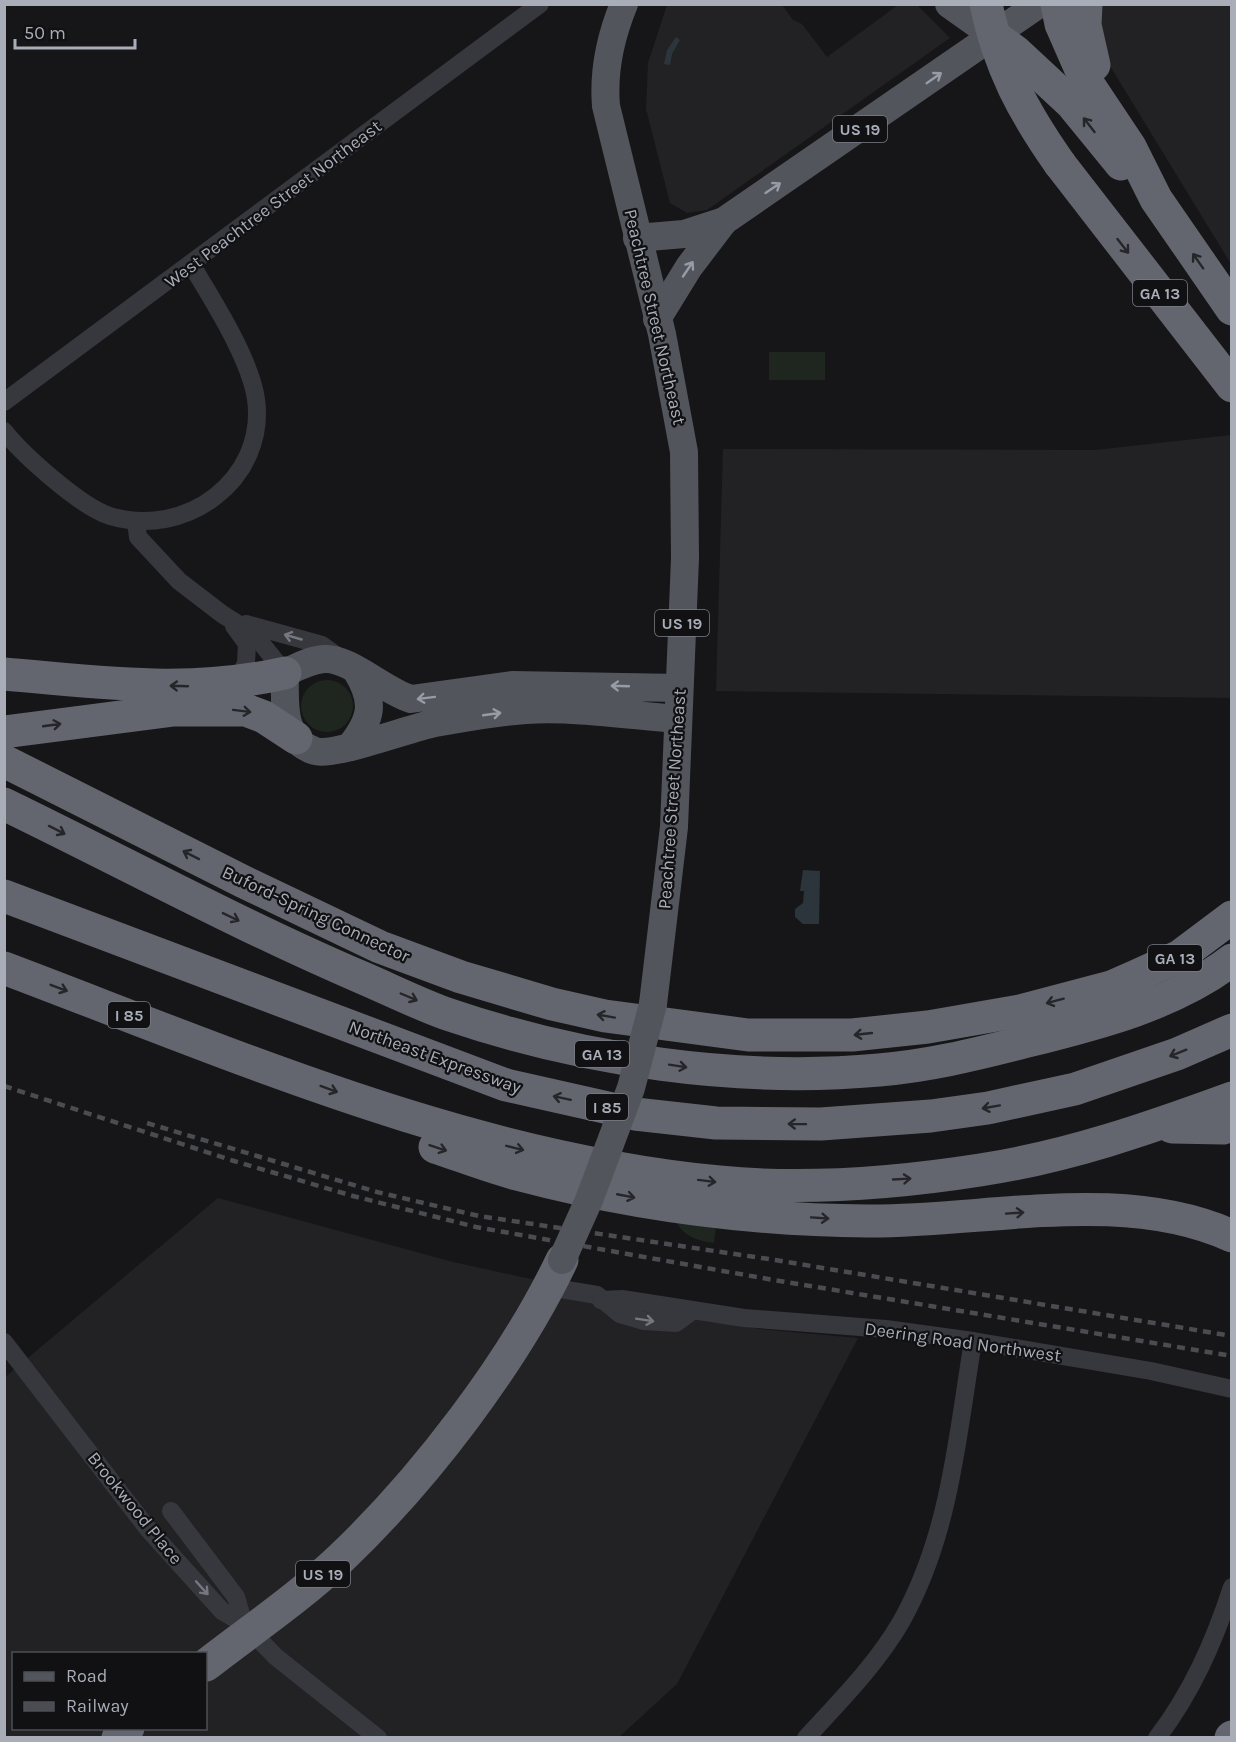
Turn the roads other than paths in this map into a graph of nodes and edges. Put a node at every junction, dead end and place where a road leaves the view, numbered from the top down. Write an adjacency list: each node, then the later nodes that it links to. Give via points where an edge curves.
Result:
1 (540, 4): 15 (street, West Peachtree Street Northeast)
2 (950, 4): 9 (main road)
3 (986, 4): 11 (highway, bridge, via 996,48 1013,90)
4 (1006, 4): 11 (highway, GA 13, bridge, via 1025,78)
5 (1039, 4): 9 (main road, US 19)
6 (1057, 4): 10 (highway, via 1061,24 1086,81)
7 (1086, 4): 10 (highway, via 1089,45)
8 (617, 6): 14 (main road, Peachtree Street Northeast / US 19, via 604,83 612,141)
9 (994, 36): 12 (highway, one-way to 9, via 1116,159 1072,104); 13 (main road, US 19, one-way to 9)
10 (1112, 118): 12 (highway)
11 (1060, 164): 18 (highway, GA 13, one-way to 18)
12 (1156, 199): 16 (highway, GA 13, one-way to 12)
13 (724, 220): 14 (main road, via 691,233); 17 (main road, US 19, one-way to 13)
14 (637, 238): 17 (main road, Peachtree Street Northeast / US 19)
15 (191, 264): 19 (street, West Peachtree Street Northeast); 21 (street, via 246,367 256,401 256,426 249,453 234,478 214,498 190,513 163,521)
16 (1232, 309)
17 (657, 319): 27 (main road, Peachtree Street Northeast / US 19, via 684,452 685,558)
18 (1232, 386)
19 (4, 402)
20 (4, 431): 21 (street, via 90,507)
21 (136, 522): 22 (street, via 138,537 153,554 179,581)
22 (222, 614): 23 (street, one-way to 22, via 322,645); 24 (street, via 263,643); 26 (street, via 247,644 246,663)
23 (351, 666): 24 (main road, via 320,660); 27 (main road, one-way to 23, via 512,685 411,699 399,696); 31 (main road, via 366,688 369,714)
24 (285, 673): 26 (highway); 30 (main road, via 285,716)
25 (4, 674): 26 (highway, one-way to 25, via 187,687)
26 (237, 683)
27 (679, 688): 28 (main road, Peachtree Street Northeast / US 19)
28 (676, 719): 31 (main road, one-way to 28, via 413,728 526,710); 44 (main road, Peachtree Street Northeast / US 19, bridge, via 674,827 652,1004 631,1089 590,1200)
29 (4, 732): 30 (highway, one-way to 30, via 174,710 246,710)
30 (296, 738): 31 (main road, via 316,752)
31 (350, 747)
32 (4, 761): 35 (highway, Buford-Spring Connector / GA 13, one-way to 32, via 1180,956 1136,976 1111,987 1020,1011 928,1028 852,1035 748,1035 605,1016 461,977 380,947)
33 (4, 804): 36 (highway, Buford-Spring Connector / GA 13, one-way to 36, via 318,959 446,1013 606,1055 702,1069 878,1070 953,1060 1115,1017 1169,996)
34 (4, 896): 38 (highway, Northeast Expressway / I 85, one-way to 34, via 1086,1086 988,1108 821,1124 716,1123 635,1113 506,1086)
35 (1232, 917)
36 (1232, 960)
37 (4, 968): 39 (highway, I 85, one-way to 39)
38 (1232, 1030)
39 (255, 1062): 42 (highway, I 85, one-way to 42, via 403,1115 517,1149 640,1173 721,1182 826,1183 910,1179 981,1170 1067,1152); 43 (highway, one-way to 43, via 306,1105 515,1173 672,1205 866,1221 1097,1210 1152,1213 1188,1219)
40 (1232, 1098): 42 (highway, I 85)
41 (1232, 1125): 42 (highway)
42 (1152, 1127)
43 (1232, 1236)
44 (555, 1274): 45 (street, Deering Road Northwest, via 597,1295 620,1314 644,1321 676,1323 691,1312 886,1329); 50 (highway, Peachtree Street Northeast / US 19, via 472,1408 408,1486 342,1557)
45 (973, 1341): 47 (street, Deering Road Northwest); 53 (street, via 951,1486 926,1571 877,1658)
46 (4, 1342): 50 (street, Brookwood Place, one-way to 50, via 148,1529 222,1611)
47 (1232, 1389)
48 (171, 1511): 50 (street, Brookwood Place, via 236,1597)
49 (1232, 1587): 54 (street, via 1204,1661 1189,1691)
50 (247, 1627): 51 (highway, Peachtree Street Northeast / US 19); 52 (street, via 276,1657)
51 (207, 1664)
52 (378, 1737)
53 (806, 1737)
54 (1157, 1737)

